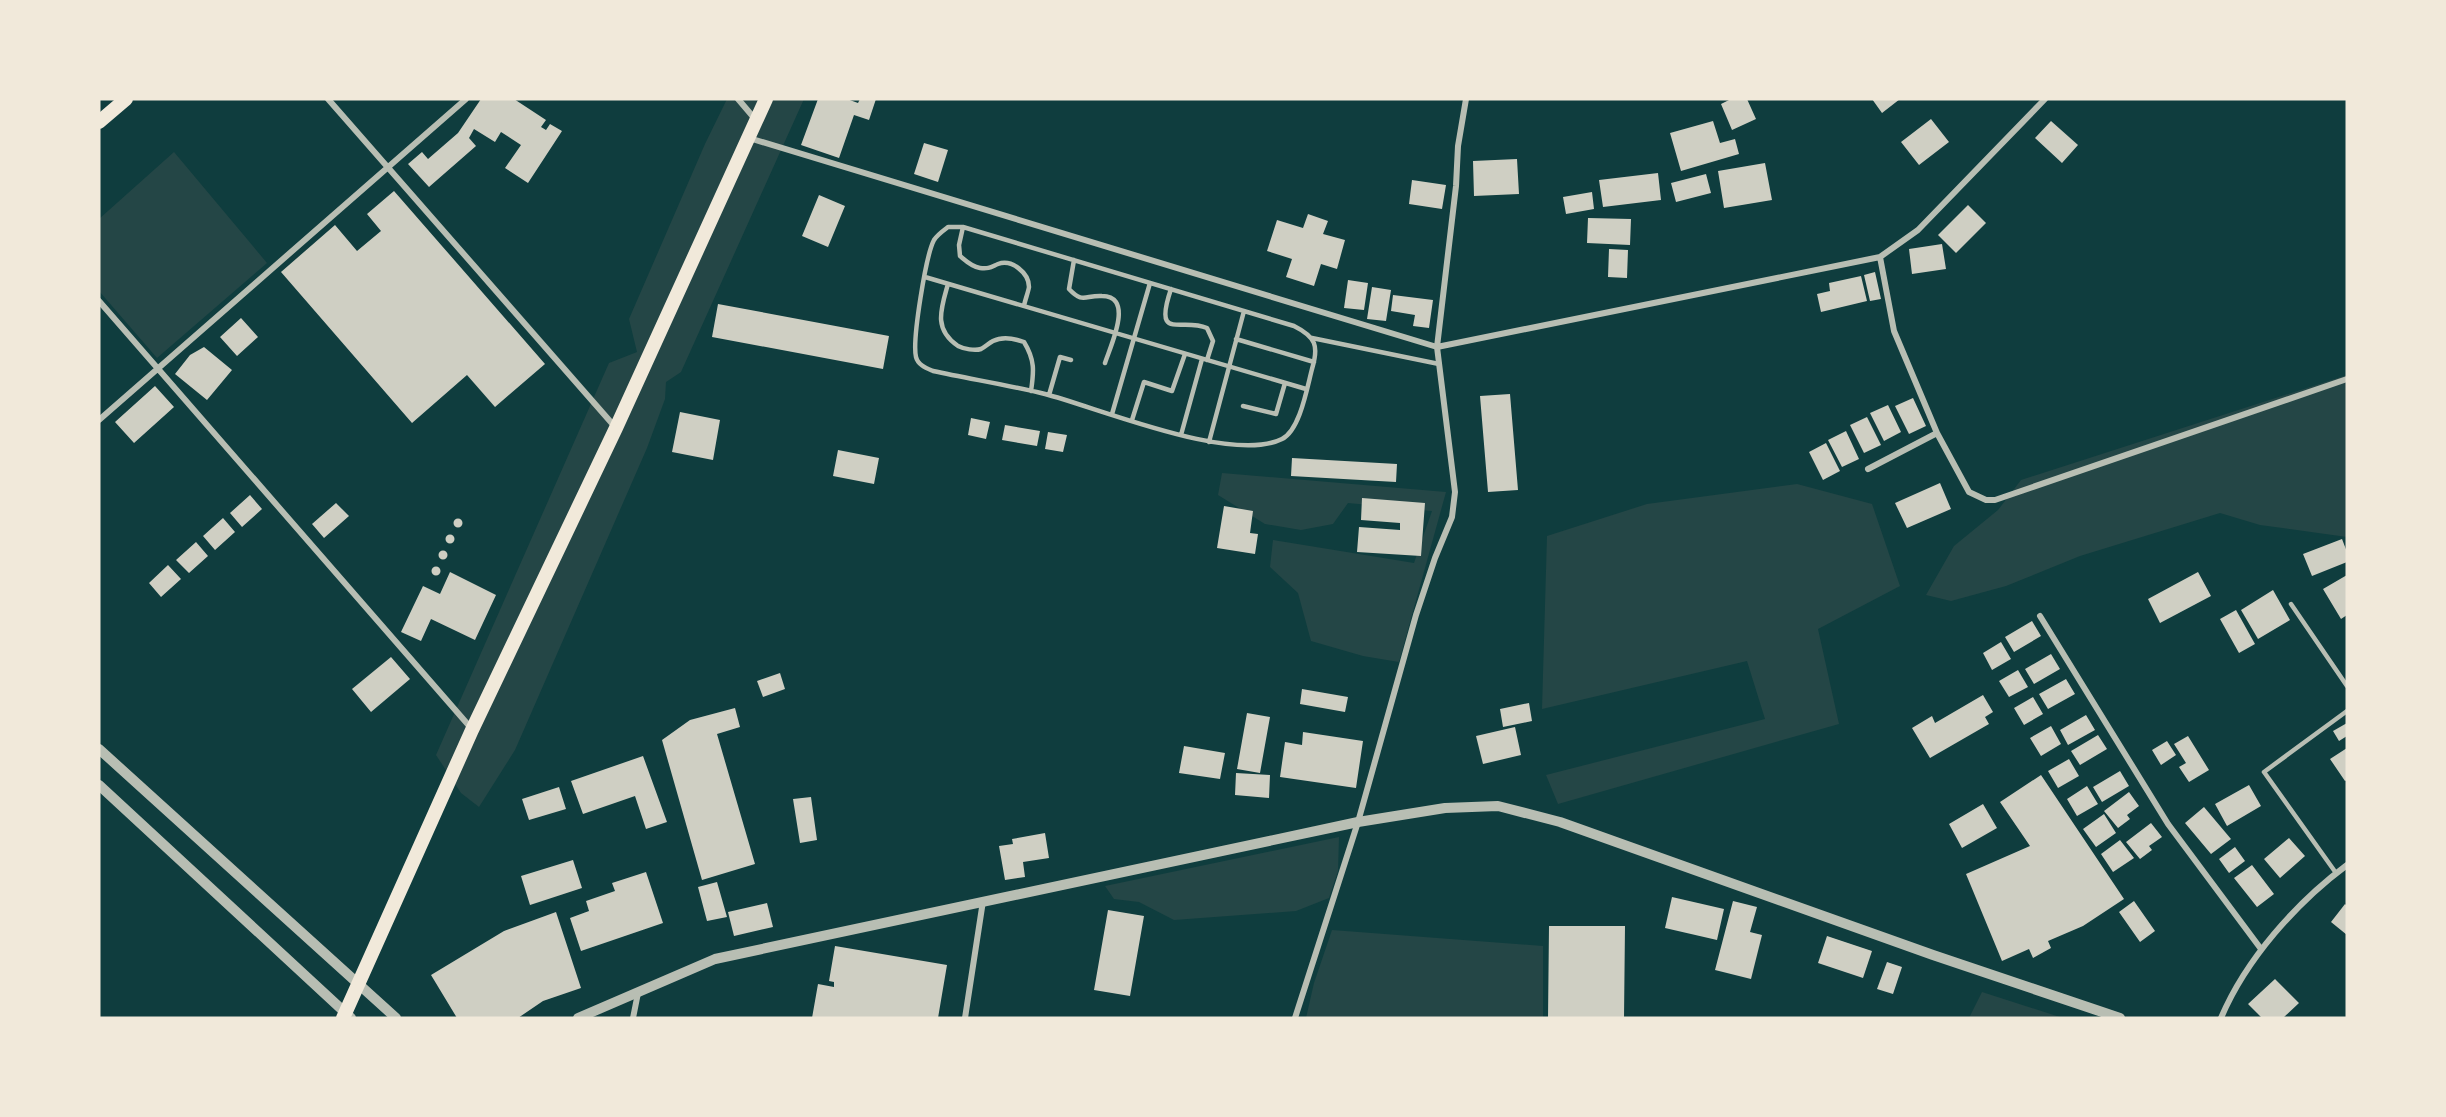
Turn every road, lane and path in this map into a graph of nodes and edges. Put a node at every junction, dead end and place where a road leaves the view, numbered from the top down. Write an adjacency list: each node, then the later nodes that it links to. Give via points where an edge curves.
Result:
1 (126, 99): 9 (highway)
2 (328, 99): 11 (street)
3 (466, 99): 11 (street)
4 (738, 99): 8 (street)
5 (766, 99): 8 (highway)
6 (1466, 99): 26 (street)
7 (2045, 99): 13 (street, via 1918,230)
8 (756, 120): 10 (highway)
9 (99, 122)
10 (748, 138): 26 (street); 44 (highway)
11 (386, 167): 34 (street); 44 (street)
12 (963, 227): 14 (lane); 15 (lane, via 948,227 934,239); 20 (lane, via 960,255 977,268 1011,264 1021,270 1029,288)
13 (1880, 257): 26 (street); 45 (street, via 1894,331)
14 (1074, 260): 16 (lane); 22 (lane, via 1069,289 1087,300 1104,295 1114,299 1120,318)
15 (925, 278): 17 (lane); 38 (lane, via 915,339 916,358 923,367)
16 (1150, 283): 18 (lane); 23 (lane)
17 (948, 284): 20 (lane); 38 (lane, via 941,328 949,340 963,349 980,350 995,340 1010,338 1024,342 1035,368)
18 (1171, 289): 21 (lane); 29 (lane, via 1164,314 1167,322 1173,326 1192,324 1207,328 1213,341)
19 (99, 301): 34 (street)
20 (1024, 306): 22 (lane)
21 (1244, 311): 24 (lane, via 1294,326); 25 (lane)
22 (1115, 333): 23 (lane); 31 (lane)
23 (1134, 338): 27 (lane); 41 (lane)
24 (1312, 338): 30 (lane); 32 (lane)
25 (1236, 339): 30 (lane); 33 (lane)
26 (1437, 347): 32 (street)
27 (1185, 354): 29 (lane); 43 (lane, via 1172,391 1144,382)
28 (1071, 360): 39 (lane, via 1060,357)
29 (1205, 360): 33 (lane); 46 (lane)
30 (1314, 362): 37 (lane)
31 (1105, 363)
32 (1439, 364): 56 (street, via 1455,492 1452,517 1416,615)
33 (1228, 366): 36 (lane); 47 (lane)
34 (158, 369): 42 (street); 53 (street)
35 (2347, 379): 45 (street, via 1995,500 1969,492)
36 (1285, 383): 37 (lane); 40 (lane, via 1276,414)
37 (1306, 389): 47 (lane, via 1296,424 1284,438 1250,445)
38 (1030, 391): 39 (lane)
39 (1049, 395): 41 (lane)
40 (1243, 406)
41 (1112, 414): 43 (lane)
42 (99, 420)
43 (1132, 420): 46 (lane)
44 (616, 428): 53 (highway)
45 (1937, 433): 48 (street)
46 (1181, 435): 47 (lane)
47 (1209, 442)
48 (1868, 469)
49 (2291, 604): 51 (lane)
50 (2040, 616): 60 (street, via 2168,824)
51 (2347, 686)
52 (2347, 711): 58 (lane, via 2264,772)
53 (472, 730): 61 (highway)
54 (99, 748): 61 (street)
55 (99, 785): 63 (street)
56 (1358, 822): 59 (street); 68 (street); 69 (street, via 1445,808 1498,806 1560,822)
57 (2347, 865): 58 (street)
58 (2336, 873): 60 (street)
59 (983, 901): 62 (street, via 715,959); 67 (street)
60 (2260, 949): 70 (street)
61 (358, 985): 63 (highway); 64 (street)
62 (638, 993): 65 (street); 66 (street)
63 (346, 1017)
64 (396, 1018)
65 (578, 1018)
66 (633, 1018)
67 (965, 1018)
68 (1295, 1018)
69 (2120, 1018)
70 (2221, 1018)

